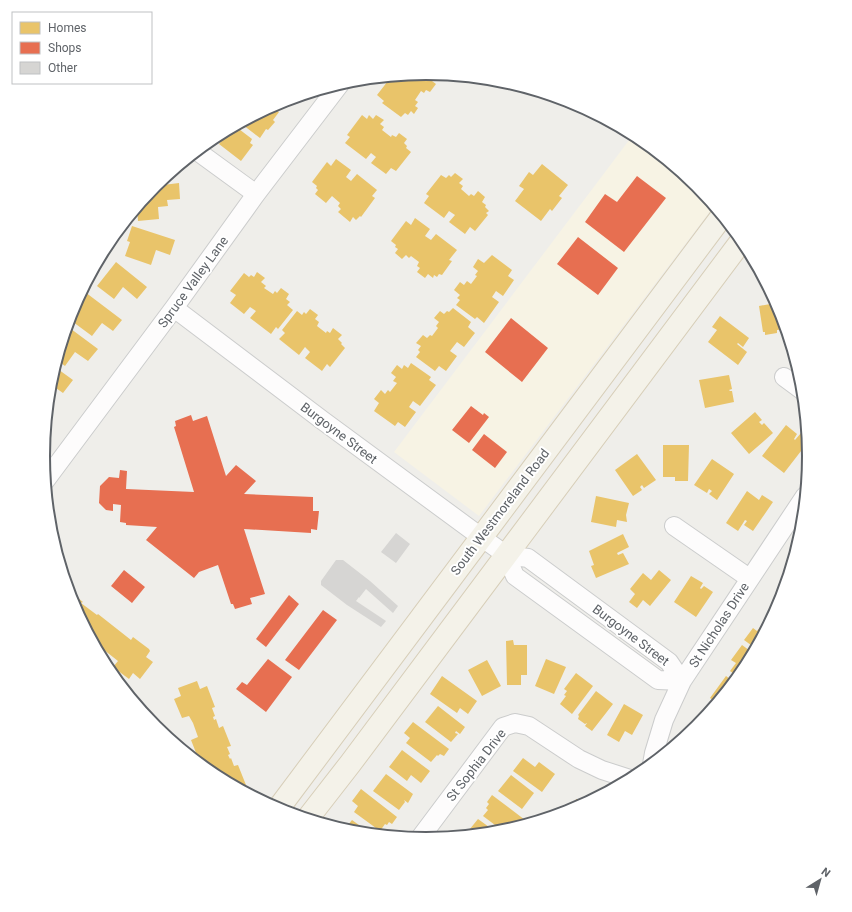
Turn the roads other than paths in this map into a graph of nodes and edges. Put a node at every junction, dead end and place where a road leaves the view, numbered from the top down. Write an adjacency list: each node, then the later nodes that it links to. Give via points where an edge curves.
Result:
1 (334, 92): 3 (street, Spruce Valley Lane)
2 (202, 154): 3 (street)
3 (256, 194): 6 (street, Spruce Valley Lane)
4 (719, 220): 12 (main road, South Westmoreland Road)
5 (738, 246): 13 (main road)
6 (174, 308): 9 (street, Spruce Valley Lane); 12 (street, Burgoyne Street)
7 (784, 377): 8 (street)
8 (795, 385)
9 (51, 475)
10 (799, 505): 14 (street, St Nicholas Drive)
11 (674, 526): 14 (street)
12 (481, 537): 13 (street, Burgoyne Street); 16 (main road, South Westmoreland Road)
13 (506, 555): 15 (street, Burgoyne Street, via 528,558 669,662); 18 (main road)
14 (749, 578): 15 (street, St Nicholas Drive)
15 (682, 681): 17 (street, St Nicholas Drive, via 664,720)
16 (325, 745): 18 (main road); 20 (main road, South Westmoreland Road)
17 (655, 754)
18 (350, 764): 21 (main road)
19 (623, 777): 22 (street, St Sophia Drive, via 579,759 529,726 515,723 503,727)
20 (282, 803)
21 (311, 814)
22 (425, 832)

